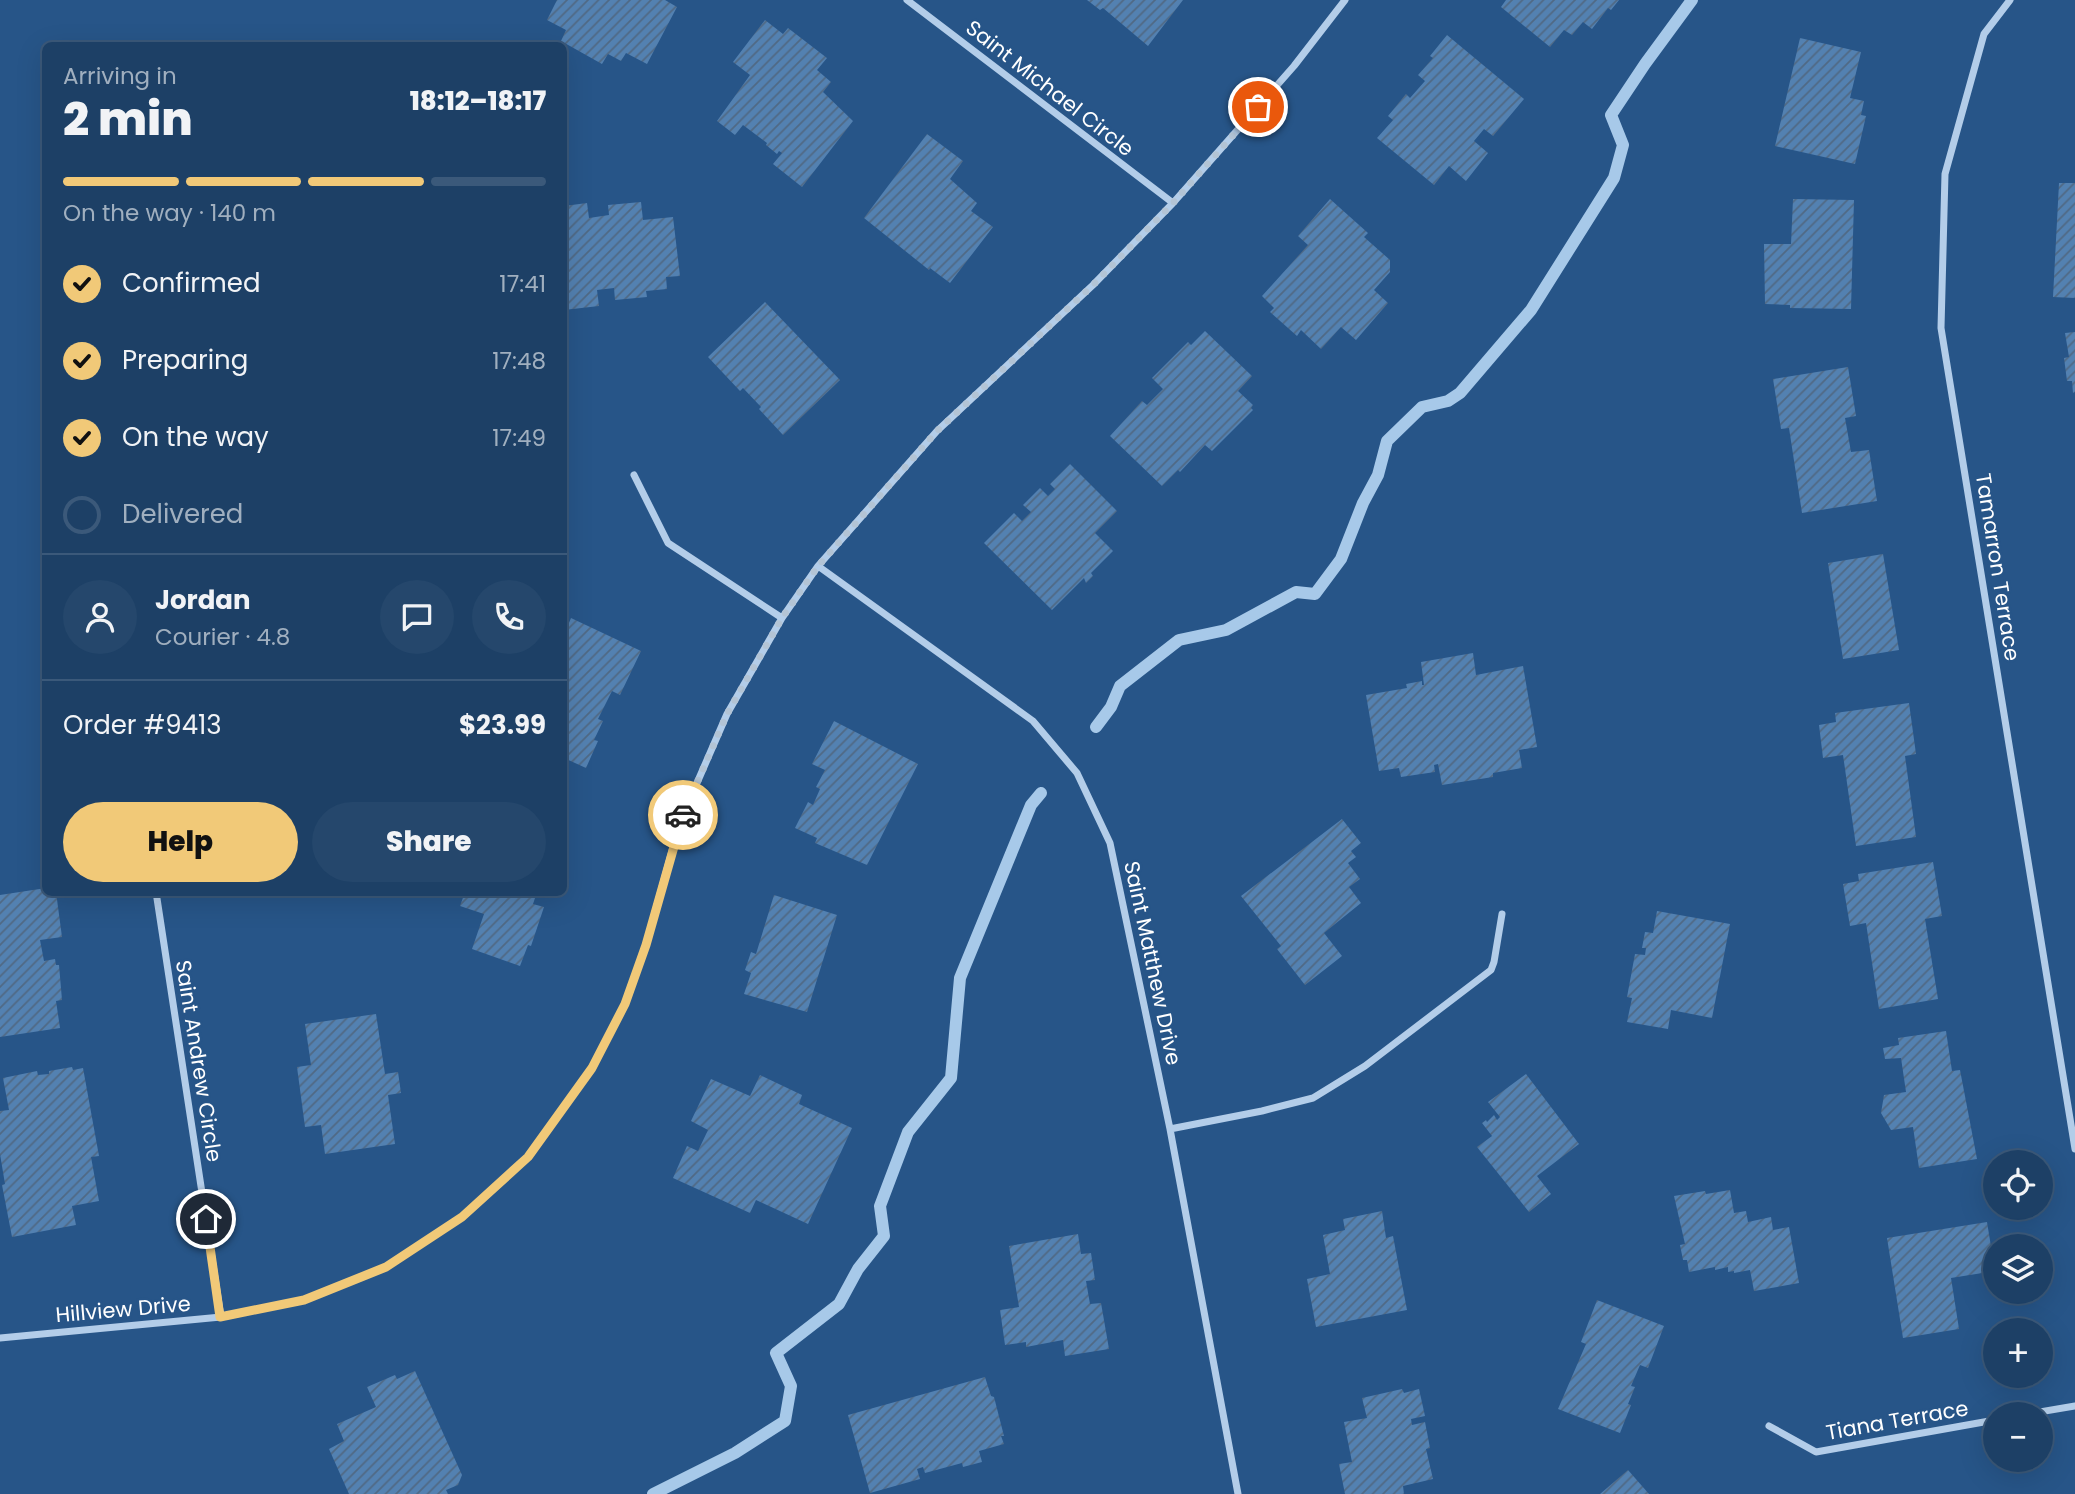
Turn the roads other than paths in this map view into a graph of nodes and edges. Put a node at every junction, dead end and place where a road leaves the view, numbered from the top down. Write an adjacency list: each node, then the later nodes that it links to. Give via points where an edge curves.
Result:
1 (907, 0): 4 (street, Saint Michael Circle)
2 (1345, 0): 4 (street, Hillview Drive, via 1294,66)
3 (2010, 0): 11 (street, Tamarron Terrace, via 1984,34 1945,174 1941,328)
4 (1173, 203): 6 (street, Hillview Drive, via 937,431)
5 (634, 475): 7 (street, via 668,543)
6 (818, 566): 7 (street, Hillview Drive); 10 (street, Saint Matthew Drive, via 1033,721 1077,773 1110,843)
7 (782, 618): 12 (street, Hillview Drive, via 727,714 680,821 625,1004 592,1068 528,1157 462,1217 386,1267 304,1300)
8 (157, 896): 12 (street, Saint Andrew Circle)
9 (1502, 914): 10 (street, via 1491,970 1366,1066 1313,1098)
10 (1170, 1129): 18 (street, Saint Matthew Drive)
11 (2075, 1149)
12 (220, 1317): 13 (street, Hillview Drive)
13 (0, 1338)
14 (2075, 1406): 15 (street)
15 (2053, 1410)
16 (1983, 1422): 17 (street, Tiana Terrace, via 1816,1452)
17 (1769, 1426)
18 (1238, 1494)

